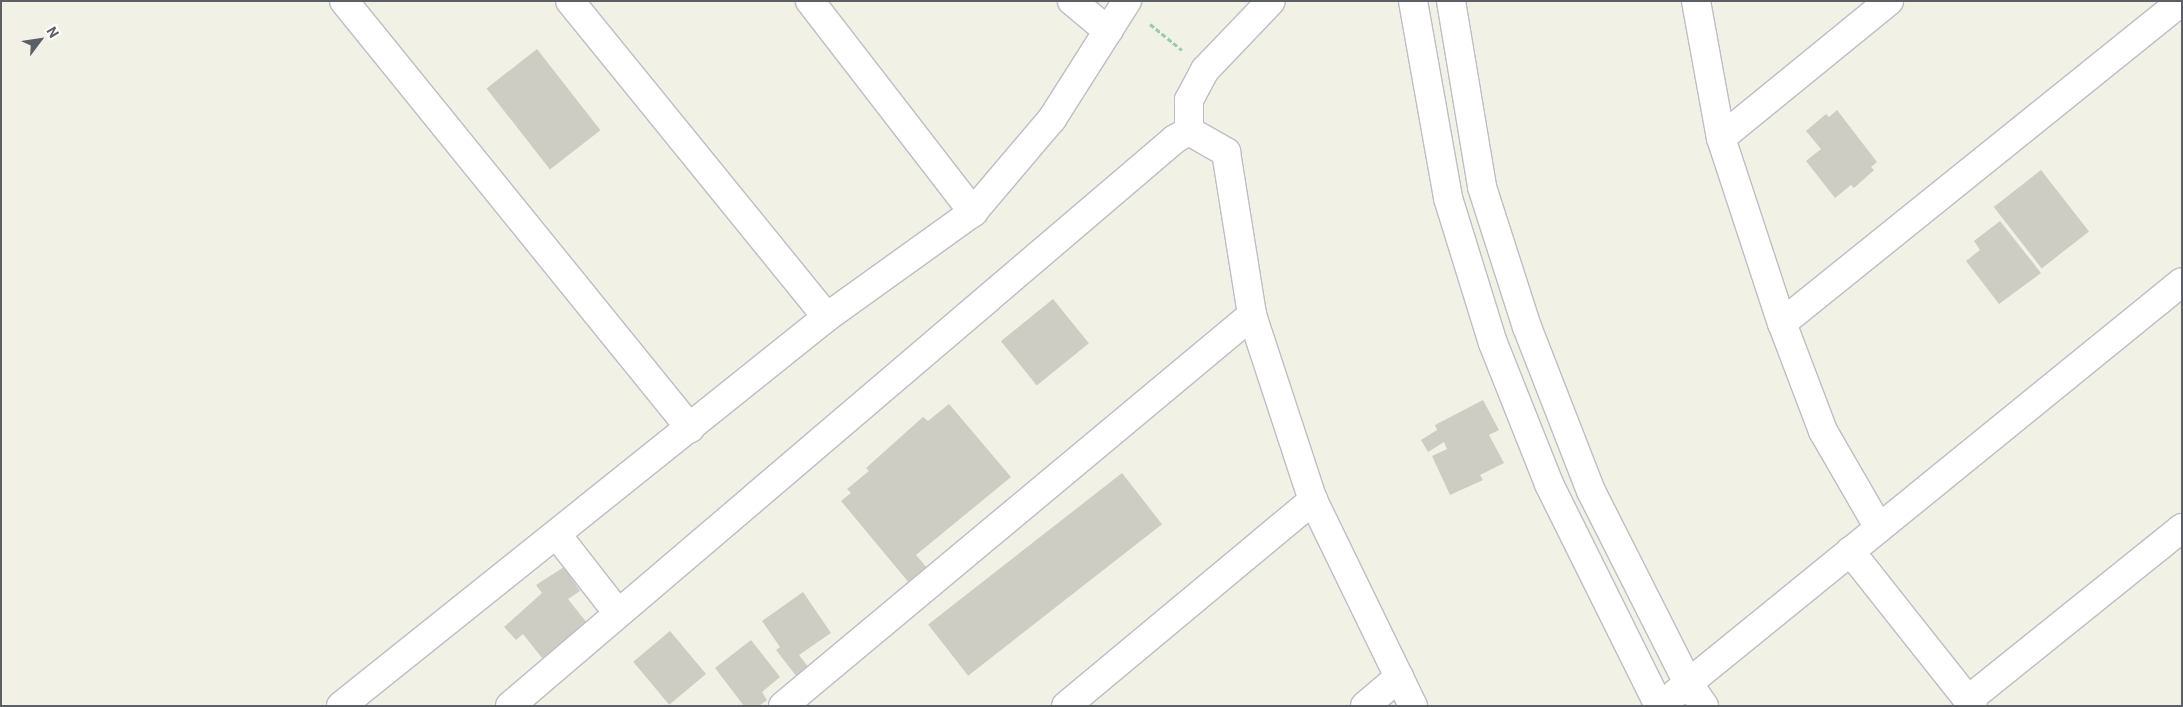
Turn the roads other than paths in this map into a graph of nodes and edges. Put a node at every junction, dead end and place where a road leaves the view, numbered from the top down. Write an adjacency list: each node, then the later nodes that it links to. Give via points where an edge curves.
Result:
1 (344, 1): 20 (street)
2 (570, 1): 18 (street)
3 (810, 1): 15 (street)
4 (1072, 1): 12 (street)
5 (1271, 1): 13 (street, via 1205,70 1189,100)
6 (1413, 1): 36 (street, via 1448,198 1493,343 1549,484)
7 (1451, 1): 28 (street, via 1482,187 1526,327 1591,491)
8 (1696, 1): 14 (street)
9 (1889, 1): 14 (street)
10 (2182, 1): 19 (street)
11 (1126, 3): 12 (street)
12 (1108, 31): 15 (street, via 1052,118)
13 (1189, 131): 17 (street, via 1226,152); 26 (street)
14 (1721, 138): 19 (street)
15 (973, 212): 18 (street)
16 (2182, 282): 22 (street)
17 (1252, 315): 21 (street); 32 (street)
18 (827, 318): 20 (street)
19 (1782, 323): 22 (street, via 1823,430)
20 (690, 428): 24 (street)
21 (1313, 500): 27 (street); 33 (street)
22 (1879, 528): 25 (street)
23 (2182, 528): 29 (street)
24 (557, 535): 26 (street); 30 (street)
25 (1850, 551): 28 (street); 29 (street)
26 (618, 613): 31 (street)
27 (1399, 677): 34 (street); 35 (street)
28 (1688, 683): 36 (street); 37 (street)
29 (1970, 703)
30 (341, 706)
31 (510, 706)
32 (783, 706)
33 (1066, 706)
34 (1365, 706)
35 (1413, 706)
36 (1660, 706)
37 (1704, 706)

